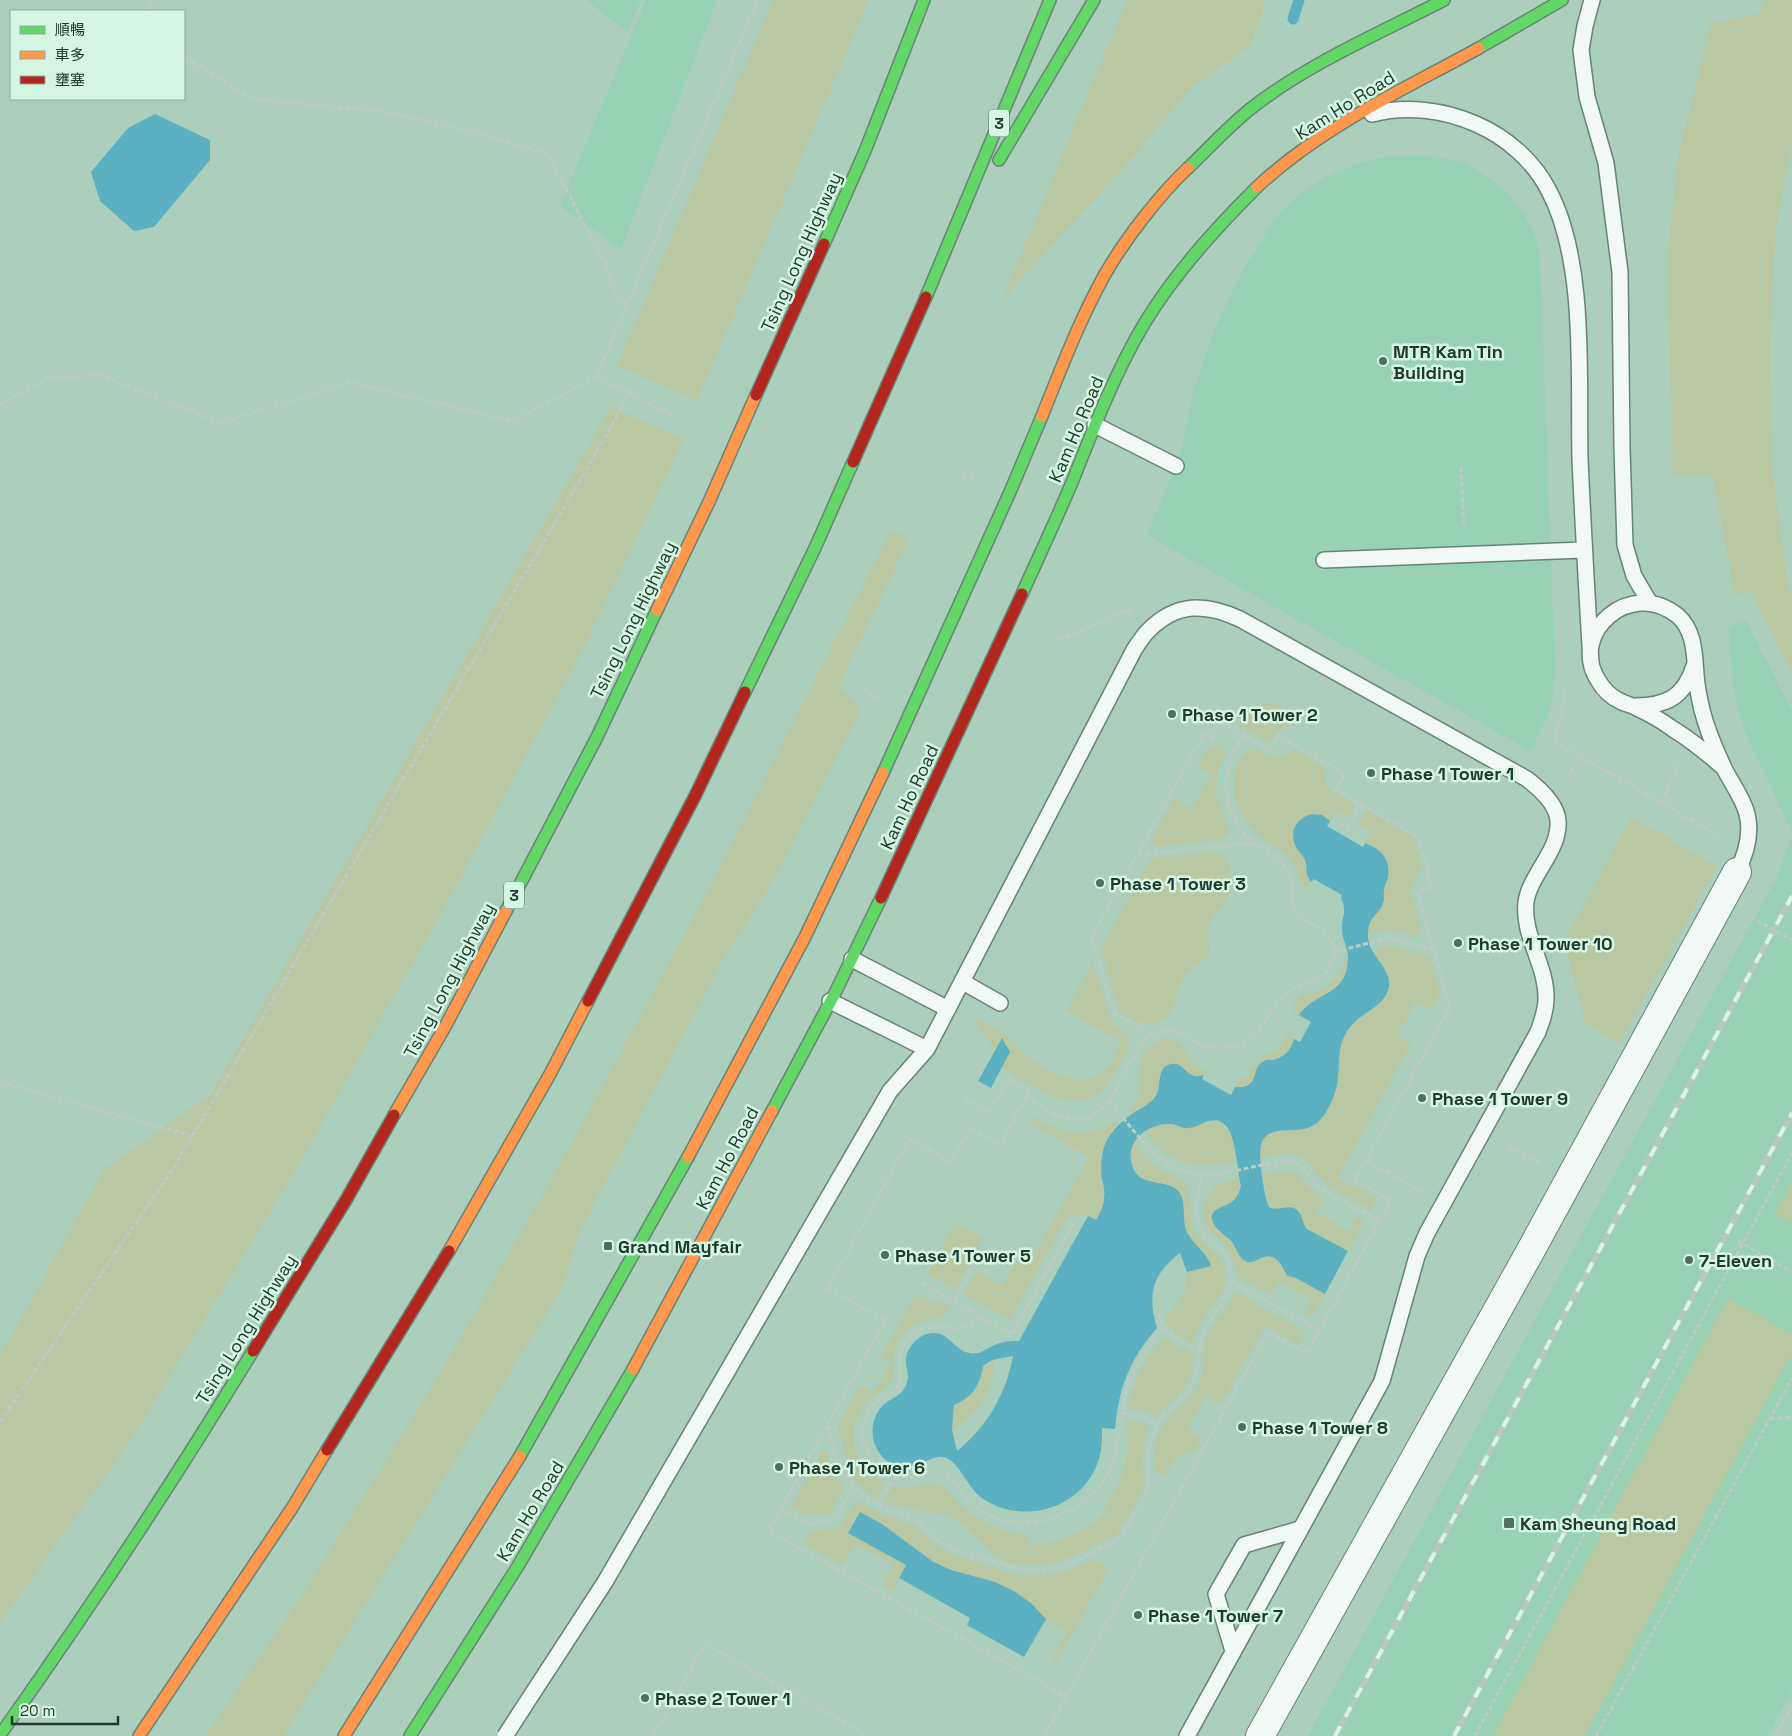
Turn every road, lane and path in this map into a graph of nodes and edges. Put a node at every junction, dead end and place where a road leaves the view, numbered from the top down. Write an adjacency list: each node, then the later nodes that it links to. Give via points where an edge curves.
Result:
1 (758, 0): 11 (path)
2 (924, 0): 91 (main road, Tsing Long Highway / 3, via 865,151 708,504 596,737 446,1025 346,1200 184,1465)
3 (1050, 0): 10 (main road, 3)
4 (1094, 0): 10 (main road)
5 (1444, 0): 93 (main road, Kam Ho Road, via 1327,59 1248,111 1182,173 1152,208 1104,276 894,750 805,937 710,1119 508,1478)
6 (1562, 0): 9 (main road, Kam Ho Road)
7 (1592, 0): 24 (lane, via 1581,50 1587,97 1606,162 1620,272 1625,545 1634,576)
8 (185, 59): 11 (path, via 252,99 381,111 461,129 548,154 608,270 618,298)
9 (1347, 121): 16 (main road, Kam Ho Road, via 1292,158 1252,191 1200,247 1135,340); 21 (lane, via 1381,112 1415,109 1462,118 1485,128 1511,146 1538,173 1550,192 1568,244 1577,313)
10 (948, 246): 92 (main road, 3, via 815,548 695,796 550,1074 447,1255 292,1508)
11 (628, 304): 12 (path)
12 (596, 378): 13 (path); 14 (path, via 513,421 348,382 222,423 100,375 49,378)
13 (628, 392): 15 (path); 57 (path, via 612,426)
14 (0, 405)
15 (672, 415)
16 (1095, 425): 17 (lane); 46 (main road, Kam Ho Road, via 1060,511)
17 (1176, 466)
18 (1460, 467): 22 (path)
19 (962, 474): 20 (path)
20 (979, 480)
21 (1583, 550): 22 (lane); 26 (lane)
22 (1466, 554): 23 (lane)
23 (1324, 560)
24 (1650, 603): 25 (lane, via 1680,617 1689,630); 26 (lane, via 1618,608 1606,618 1596,631)
25 (1695, 662): 30 (lane, via 1690,678 1667,701 1652,706); 33 (lane, via 1702,710)
26 (1591, 663): 30 (lane, via 1607,692 1620,702)
27 (862, 689): 29 (path)
28 (1564, 690): 34 (path, via 1562,714 1554,742)
29 (881, 698)
30 (1635, 706): 33 (lane, via 1674,729)
31 (1243, 735): 35 (path, via 1270,750 1278,736 1345,774 1336,790); 39 (path, via 1231,757 1225,794 1239,828); 40 (path, via 1221,722 1213,738 1204,733)
32 (1681, 760): 34 (path)
33 (1724, 768): 41 (lane, via 1747,814 1748,835)
34 (1661, 803): 41 (path, via 1698,824)
35 (1361, 805): 37 (path); 44 (path, via 1418,837 1432,887 1417,892)
36 (1339, 823): 37 (path)
37 (1348, 828): 38 (path)
38 (1359, 835)
39 (1254, 843): 40 (path); 45 (path, via 1279,858 1291,882 1296,913 1324,929)
40 (1137, 855): 51 (path, via 1092,937 1114,1013)
41 (1741, 864): 42 (street)
42 (1721, 902): 43 (path); 100 (street)
43 (1792, 940)
44 (1433, 949): 45 (path, via 1388,938); 59 (path, via 1450,1007)
45 (1334, 952): 51 (path, via 1326,973 1318,980 1285,994 1276,1003 1264,1027 1242,1044 1214,1048 1172,1030)
46 (852, 959): 48 (main road, Kam Ho Road); 50 (lane)
47 (962, 982): 49 (lane); 50 (lane); 87 (lane, via 1134,650 1164,617 1183,609 1221,610 1240,619 1527,779 1552,804 1558,819 1558,833 1526,901 1527,928 1544,981 1544,1016 1427,1232 1417,1256 1382,1381)
48 (830, 1001): 52 (lane); 94 (main road, Kam Ho Road, via 659,1325 550,1513)
49 (1000, 1002)
50 (948, 1009): 52 (lane)
51 (1150, 1034): 56 (path, via 1138,1046)
52 (927, 1049): 95 (lane, bridge, via 890,1090 605,1582)
53 (0, 1082): 57 (path)
54 (1026, 1096): 55 (path, via 1029,1091 1007,1080 989,1113); 56 (path, via 1061,1116 1075,1120 1090,1118); 82 (path, via 1000,1145 970,1128 951,1162 910,1139 828,1288 885,1320)
55 (964, 1099)
56 (1109, 1100): 60 (path, via 1156,1155 1170,1165)
57 (192, 1136): 80 (path)
58 (1792, 1153): 65 (path)
59 (1366, 1160): 61 (path); 63 (path, via 1355,1180 1391,1200)
60 (1202, 1174): 63 (path, via 1287,1162 1298,1164 1324,1190); 68 (path, via 1196,1214 1205,1235 1228,1260)
61 (1426, 1194)
62 (1076, 1219): 72 (path, via 1012,1334)
63 (1380, 1220): 74 (path)
64 (1738, 1241): 65 (path)
65 (1743, 1244): 67 (path); 101 (path)
66 (980, 1254): 70 (path)
67 (1792, 1272)
68 (1231, 1281): 74 (path); 75 (path, via 1227,1294 1206,1326)
69 (922, 1283): 70 (path)
70 (954, 1301): 72 (path)
71 (1157, 1314): 73 (path)
72 (980, 1317): 83 (path, via 965,1327 955,1329 923,1328 913,1334 900,1352 901,1381 897,1388 871,1407 862,1431 869,1456 877,1466)
73 (1164, 1328): 75 (path, via 1186,1345); 77 (path, via 1136,1367)
74 (1319, 1330): 89 (path, via 1307,1353 1268,1332)
75 (1200, 1348): 81 (path, via 1198,1366 1189,1390)
76 (1792, 1378): 79 (path)
77 (1122, 1413): 81 (path); 83 (path, via 1117,1452 1100,1485 1070,1512 1052,1519 1033,1523 1013,1522 994,1516 976,1507 944,1473)
78 (1792, 1416): 79 (path)
79 (1770, 1419): 102 (path)
80 (0, 1422)
81 (1158, 1424): 85 (path, via 1148,1452 1148,1490 1120,1538 1057,1568 1020,1569 955,1550 933,1537 916,1520)
82 (828, 1426): 84 (path, via 837,1462); 86 (path)
83 (896, 1476): 85 (path)
84 (854, 1486): 85 (path); 86 (path, via 835,1520 808,1524)
85 (877, 1504)
86 (781, 1509): 89 (path, via 769,1531)
87 (1300, 1529): 88 (lane); 88 (lane, via 1244,1545 1216,1594)
88 (1232, 1651): 99 (lane)
89 (1066, 1697): 98 (path)
90 (1792, 1706): 103 (path)
91 (0, 1736)
92 (140, 1736)
93 (344, 1736)
94 (410, 1736)
95 (505, 1736)
96 (654, 1736): 97 (path, via 705,1644)
97 (869, 1736)
98 (1044, 1736)
99 (1187, 1736)
100 (1260, 1736)
101 (1475, 1736)
102 (1596, 1736)
103 (1775, 1736)

